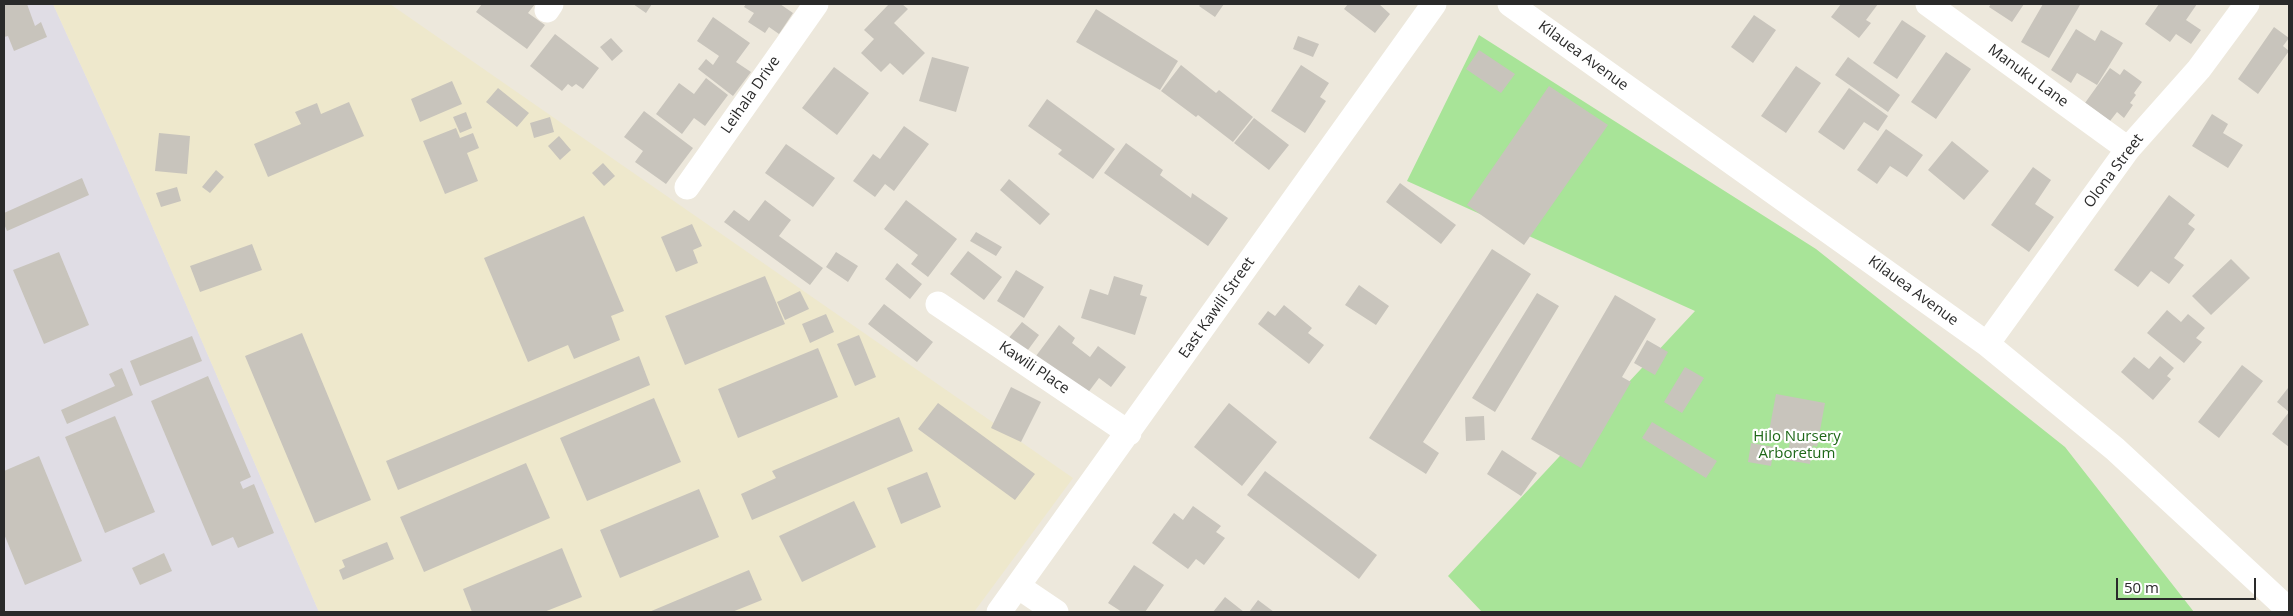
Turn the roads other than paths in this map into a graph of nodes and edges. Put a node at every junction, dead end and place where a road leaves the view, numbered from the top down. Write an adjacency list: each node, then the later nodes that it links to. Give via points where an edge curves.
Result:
1 (816, 4): 7 (street, Leihala Drive)
2 (1434, 4): 10 (street, East Kawili Street)
3 (1510, 4): 9 (street, Kilauea Avenue)
4 (1928, 4): 6 (street, Manuku Lane)
5 (2247, 4): 6 (street, Olona Street, via 2199,69)
6 (2128, 149): 9 (street, Olona Street)
7 (687, 187)
8 (938, 304): 10 (street, Kawili Place)
9 (1987, 344): 12 (street, Kilauea Avenue, via 2114,449)
10 (1129, 433): 11 (street, East Kawili Street)
11 (1019, 587): 13 (street, East Kawili Street); 14 (street)
12 (2289, 610)
13 (999, 612)
14 (1056, 612)

